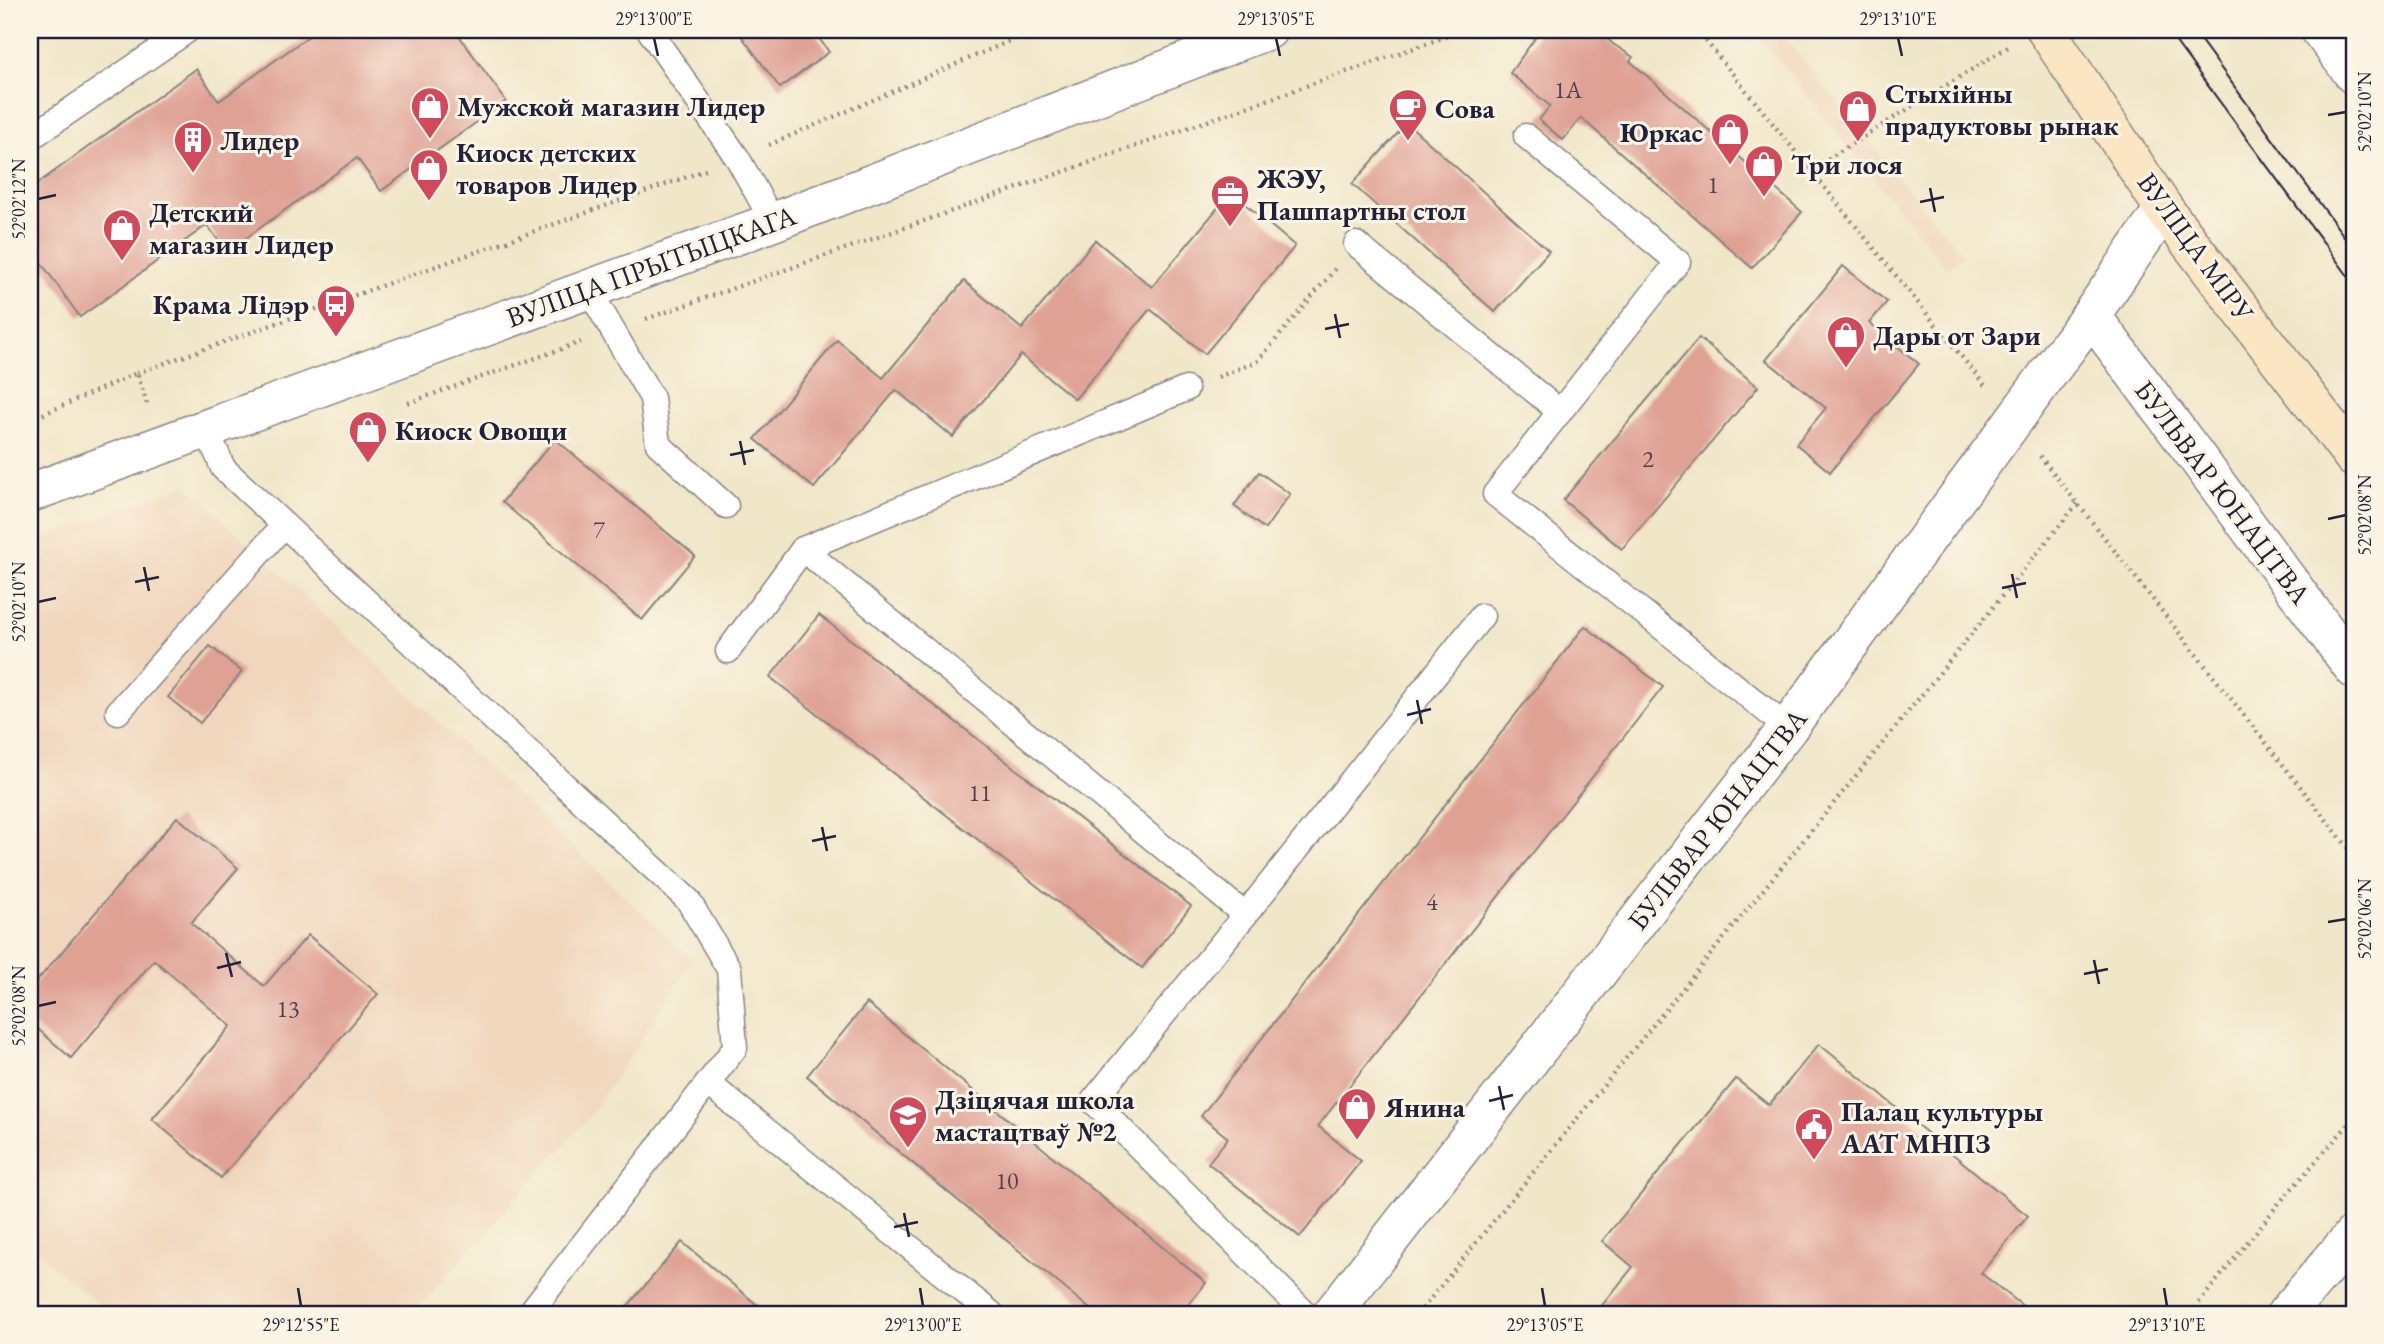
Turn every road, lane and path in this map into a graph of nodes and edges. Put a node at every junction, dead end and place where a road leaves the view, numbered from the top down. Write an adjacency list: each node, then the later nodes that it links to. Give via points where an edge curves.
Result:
1 (42, 30): 8 (path)
2 (188, 30): 12 (lane)
3 (649, 30): 13 (lane)
4 (1035, 30): 13 (path)
5 (1268, 30): 16 (street, ВУЛІЦА ПРЫТЫЦКАГА)
6 (1697, 30): 14 (path)
7 (2320, 30): 10 (street)
8 (30, 33)
9 (2029, 37): 14 (path); 15 (main road, ВУЛІЦА МІРУ)
10 (2354, 75)
11 (1526, 136): 22 (lane, via 1678,262)
12 (30, 138)
13 (738, 159): 16 (lane); 20 (path)
14 (1810, 170): 23 (path)
15 (2164, 209): 19 (street, БУЛЬВАР ЮНАЦТВА); 25 (main road, ВУЛІЦА МІРУ)
16 (773, 222): 18 (street, ВУЛІЦА ПРЫТЫЦКАГА)
17 (1356, 244): 21 (path, via 1258,361); 22 (lane)
18 (589, 290): 24 (street, ВУЛІЦА ПРЫТЫЦКАГА); 28 (lane, via 652,398 658,444)
19 (2091, 316): 23 (street, БУЛЬВАР ЮНАЦТВА); 33 (street, БУЛЬВАР ЮНАЦТВА)
20 (137, 373)
21 (1186, 390): 30 (lane)
22 (1560, 412): 35 (lane, via 1495,494)
23 (2013, 421): 27 (path); 35 (street, БУЛЬВАР ЮНАЦТВА)
24 (207, 430): 26 (street, ВУЛІЦА ПРЫТЫЦКАГА); 29 (lane, via 223,468)
25 (2354, 458)
26 (31, 490)
27 (2078, 503): 36 (path); 45 (path)
28 (726, 506)
29 (284, 524): 34 (lane); 38 (lane, via 688,901 729,970 735,1048)
30 (803, 549): 32 (lane); 37 (lane)
31 (1482, 616): 37 (lane)
32 (728, 651)
33 (2354, 668)
34 (118, 712)
35 (1788, 728): 44 (street, БУЛЬВАР ЮНАЦТВА)
36 (2354, 855)
37 (1245, 915): 43 (lane, via 1093,1101)
38 (709, 1084): 41 (lane); 42 (lane)
39 (2354, 1118): 46 (path)
40 (2354, 1234): 47 (street)
41 (530, 1314)
42 (992, 1314)
43 (1306, 1314)
44 (1332, 1314)
45 (1418, 1314)
46 (2190, 1314)
47 (2286, 1314)

